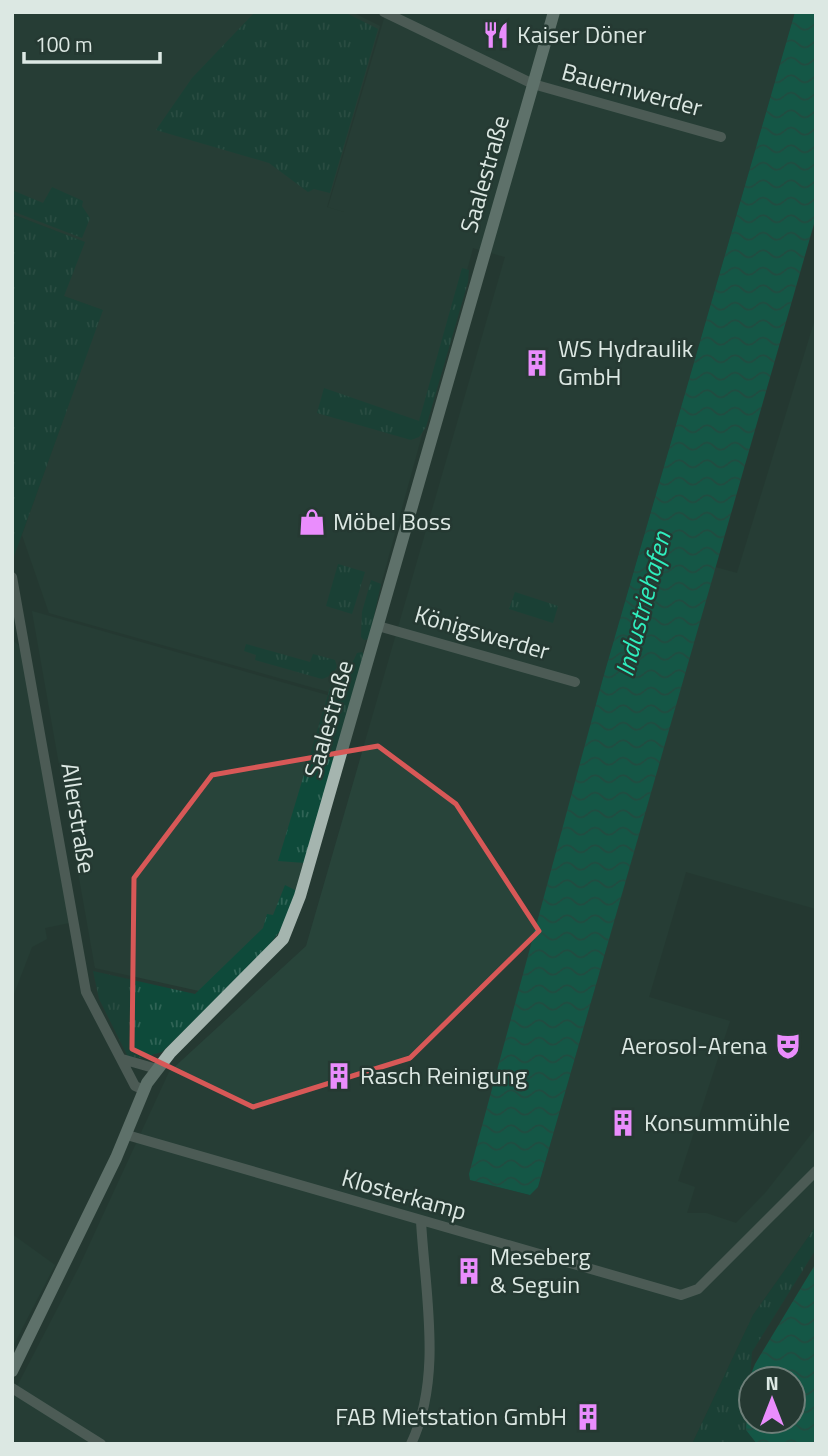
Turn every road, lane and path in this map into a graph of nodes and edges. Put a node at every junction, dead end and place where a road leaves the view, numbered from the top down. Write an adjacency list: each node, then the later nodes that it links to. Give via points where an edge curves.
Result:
1 (384, 12): 3 (street, Bauernwerder)
2 (554, 12): 3 (main road, Saalestraße)
3 (533, 84): 4 (street, Bauernwerder); 6 (main road, Saalestraße)
4 (721, 136)
5 (12, 577): 8 (street, Allerstraße, via 86,992)
6 (378, 625): 7 (street, Königswerder); 9 (main road, Saalestraße, via 300,896 283,939)
7 (575, 682)
8 (122, 1059): 9 (street); 10 (street, Allerstraße, via 135,1086)
9 (156, 1069): 10 (main road, Saalestraße)
10 (144, 1090): 11 (main road, Saalestraße)
11 (127, 1135): 13 (street, Klosterkamp); 14 (main road, Saalestraße)
12 (816, 1171): 13 (street, Klosterkamp, via 688,1294 670,1293)
13 (421, 1221): 17 (street, via 428,1365)
14 (12, 1371)
15 (12, 1388): 16 (street)
16 (101, 1444)
17 (411, 1444)

